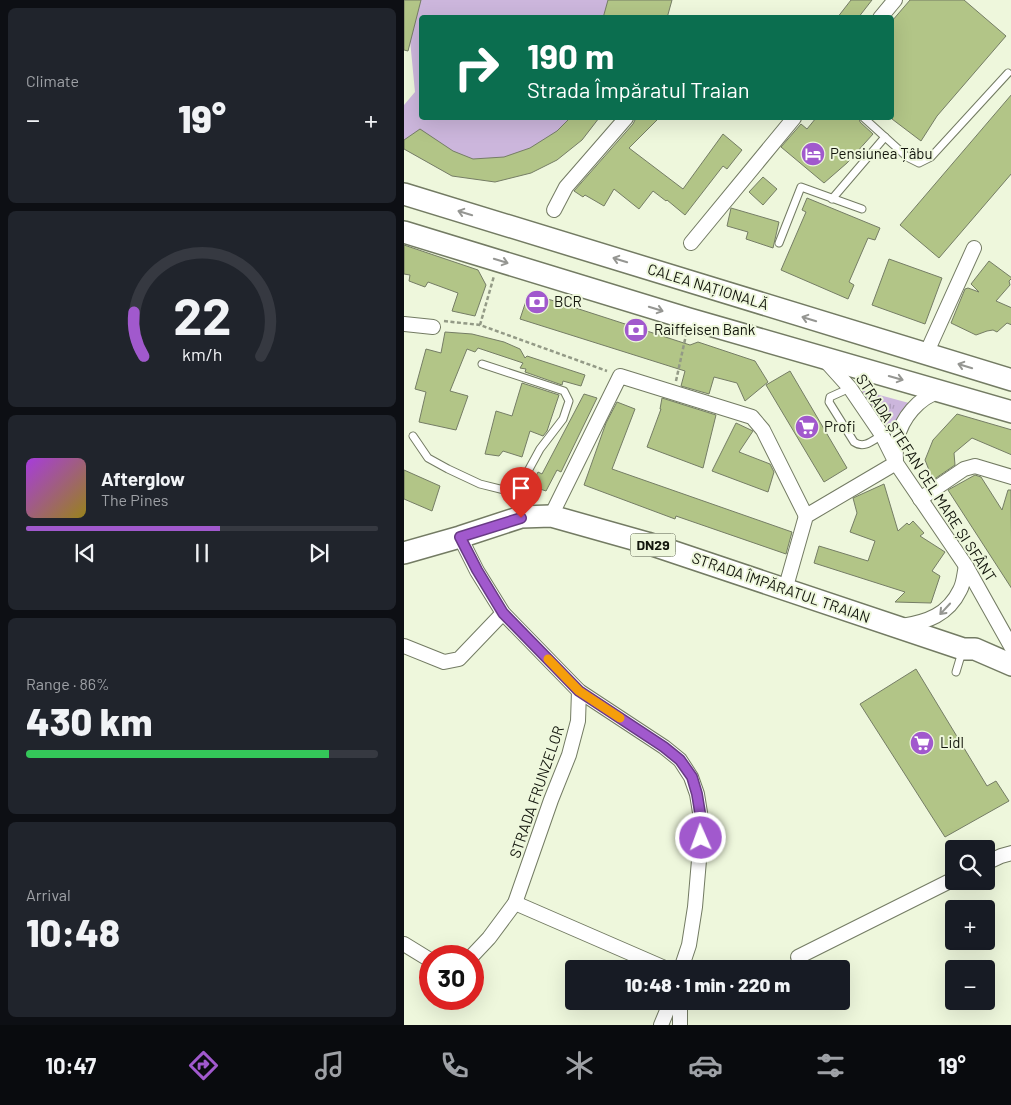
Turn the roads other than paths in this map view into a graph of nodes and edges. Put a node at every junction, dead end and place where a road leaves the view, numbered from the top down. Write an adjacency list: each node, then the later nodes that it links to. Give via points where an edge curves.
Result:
1 (895, 0): 2 (street)
2 (882, 15)
3 (1008, 73): 7 (lane, via 931,157 918,163)
4 (624, 120): 11 (street, via 566,187)
5 (792, 120): 13 (street)
6 (866, 120): 7 (lane)
7 (885, 137): 9 (lane)
8 (404, 194): 18 (main road, CALEA NAȚIONALĂ, one-way to 8)
9 (832, 199): 10 (lane); 14 (lane, via 801,188)
10 (862, 209)
11 (554, 210)
12 (404, 232): 19 (main road, one-way to 19)
13 (690, 243)
14 (779, 243)
15 (974, 248): 18 (street)
16 (404, 324): 17 (street)
17 (433, 327)
18 (926, 354): 21 (main road, CALEA NAȚIONALĂ, one-way to 18)
19 (822, 357): 22 (street, STRADA ȘTEFAN CEL MARE ȘI SFÂNT); 23 (main road, one-way to 23)
20 (482, 364): 29 (lane, via 564,390 569,400 563,419 540,449)
21 (1011, 380)
22 (850, 388): 26 (street, STRADA ȘTEFAN CEL MARE ȘI SFÂNT); 26 (lane, via 830,397 830,402 854,442 864,446)
23 (940, 391): 24 (main road); 27 (street, via 924,398 910,413 896,440)
24 (1011, 412)
25 (413, 436): 29 (lane, via 428,458 480,484)
26 (882, 436): 27 (street, STRADA ȘTEFAN CEL MARE ȘI SFÂNT)
27 (896, 463): 30 (street, STRADA ȘTEFAN CEL MARE ȘI SFÂNT); 32 (street)
28 (1011, 477): 30 (street, via 975,466 964,469)
29 (516, 493): 33 (lane)
30 (920, 499): 36 (street, STRADA ȘTEFAN CEL MARE ȘI SFÂNT)
31 (551, 516): 32 (street, via 620,376 752,418 763,430); 33 (main road, STRADA ÎMPĂRATUL TRAIAN / DN29); 37 (main road, STRADA ÎMPĂRATUL TRAIAN / DN29, via 646,543)
32 (806, 516): 37 (street)
33 (521, 518): 34 (main road, STRADA ÎMPĂRATUL TRAIAN / DN29)
34 (460, 537): 35 (main road, STRADA ÎMPĂRATUL TRAIAN / DN29); 38 (street)
35 (404, 553)
36 (966, 566): 39 (street, one-way to 39, via 961,589 942,614); 41 (street, STRADA ȘTEFAN CEL MARE ȘI SFÂNT)
37 (784, 590): 39 (main road, STRADA ÎMPĂRATUL TRAIAN / DN29)
38 (503, 613): 40 (street, via 459,659 444,662); 45 (street)
39 (897, 627): 42 (main road, STRADA ÎMPĂRATUL TRAIAN / DN29)
40 (404, 646)
41 (1011, 648)
42 (963, 649): 43 (main road, STRADA ÎMPĂRATUL TRAIAN / DN29, via 975,650); 44 (lane)
43 (1011, 665)
44 (956, 672)
45 (579, 691): 49 (street, STRADA FRUNZELOR, via 578,721 569,754); 55 (street, via 664,747 680,760 692,777 702,825 695,907)
46 (1011, 853): 47 (street)
47 (995, 859)
48 (945, 884): 53 (street)
49 (515, 903): 51 (street, STRADA FRUNZELOR); 54 (street)
50 (404, 944): 52 (street)
51 (482, 945)
52 (419, 953)
53 (798, 957)
54 (647, 960)
55 (684, 960)
56 (667, 1010): 58 (street)
57 (680, 1010): 59 (street)
58 (661, 1025)
59 (680, 1025)

